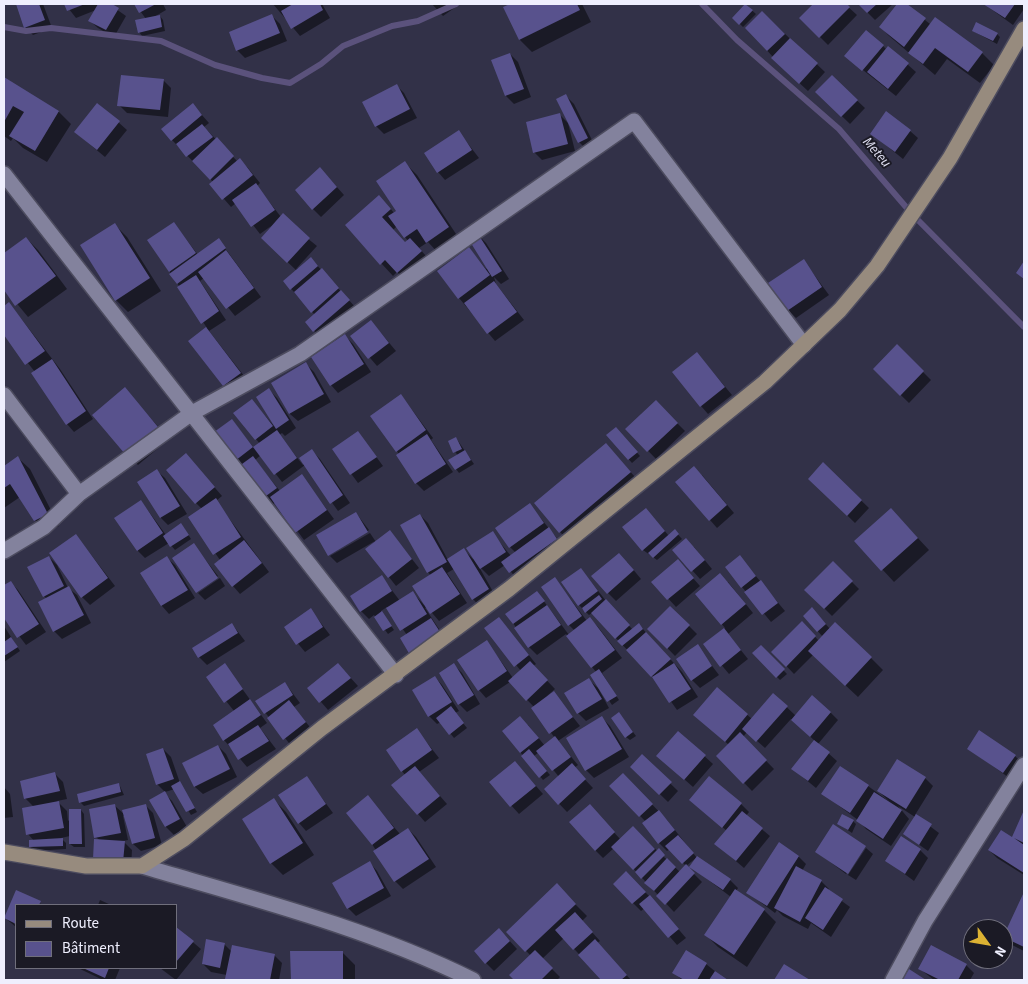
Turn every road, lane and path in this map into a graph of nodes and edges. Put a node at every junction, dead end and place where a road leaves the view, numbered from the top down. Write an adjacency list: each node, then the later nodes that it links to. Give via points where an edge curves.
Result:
1 (1024, 29): 3 (street, via 950,158 877,266 840,310)
2 (4, 174): 5 (street)
3 (804, 345): 5 (street, via 634,121 300,354); 8 (street, via 765,382 555,552)
4 (4, 395): 6 (street)
5 (192, 413): 6 (street); 8 (street)
6 (79, 494): 7 (street, via 44,527)
7 (4, 551)
8 (396, 674): 11 (street, via 322,728 184,838)
9 (1024, 765): 13 (street, via 925,921)
10 (4, 852): 11 (street, via 86,866)
11 (142, 866): 12 (street, via 332,921 432,960)
12 (473, 980)
13 (893, 980)

